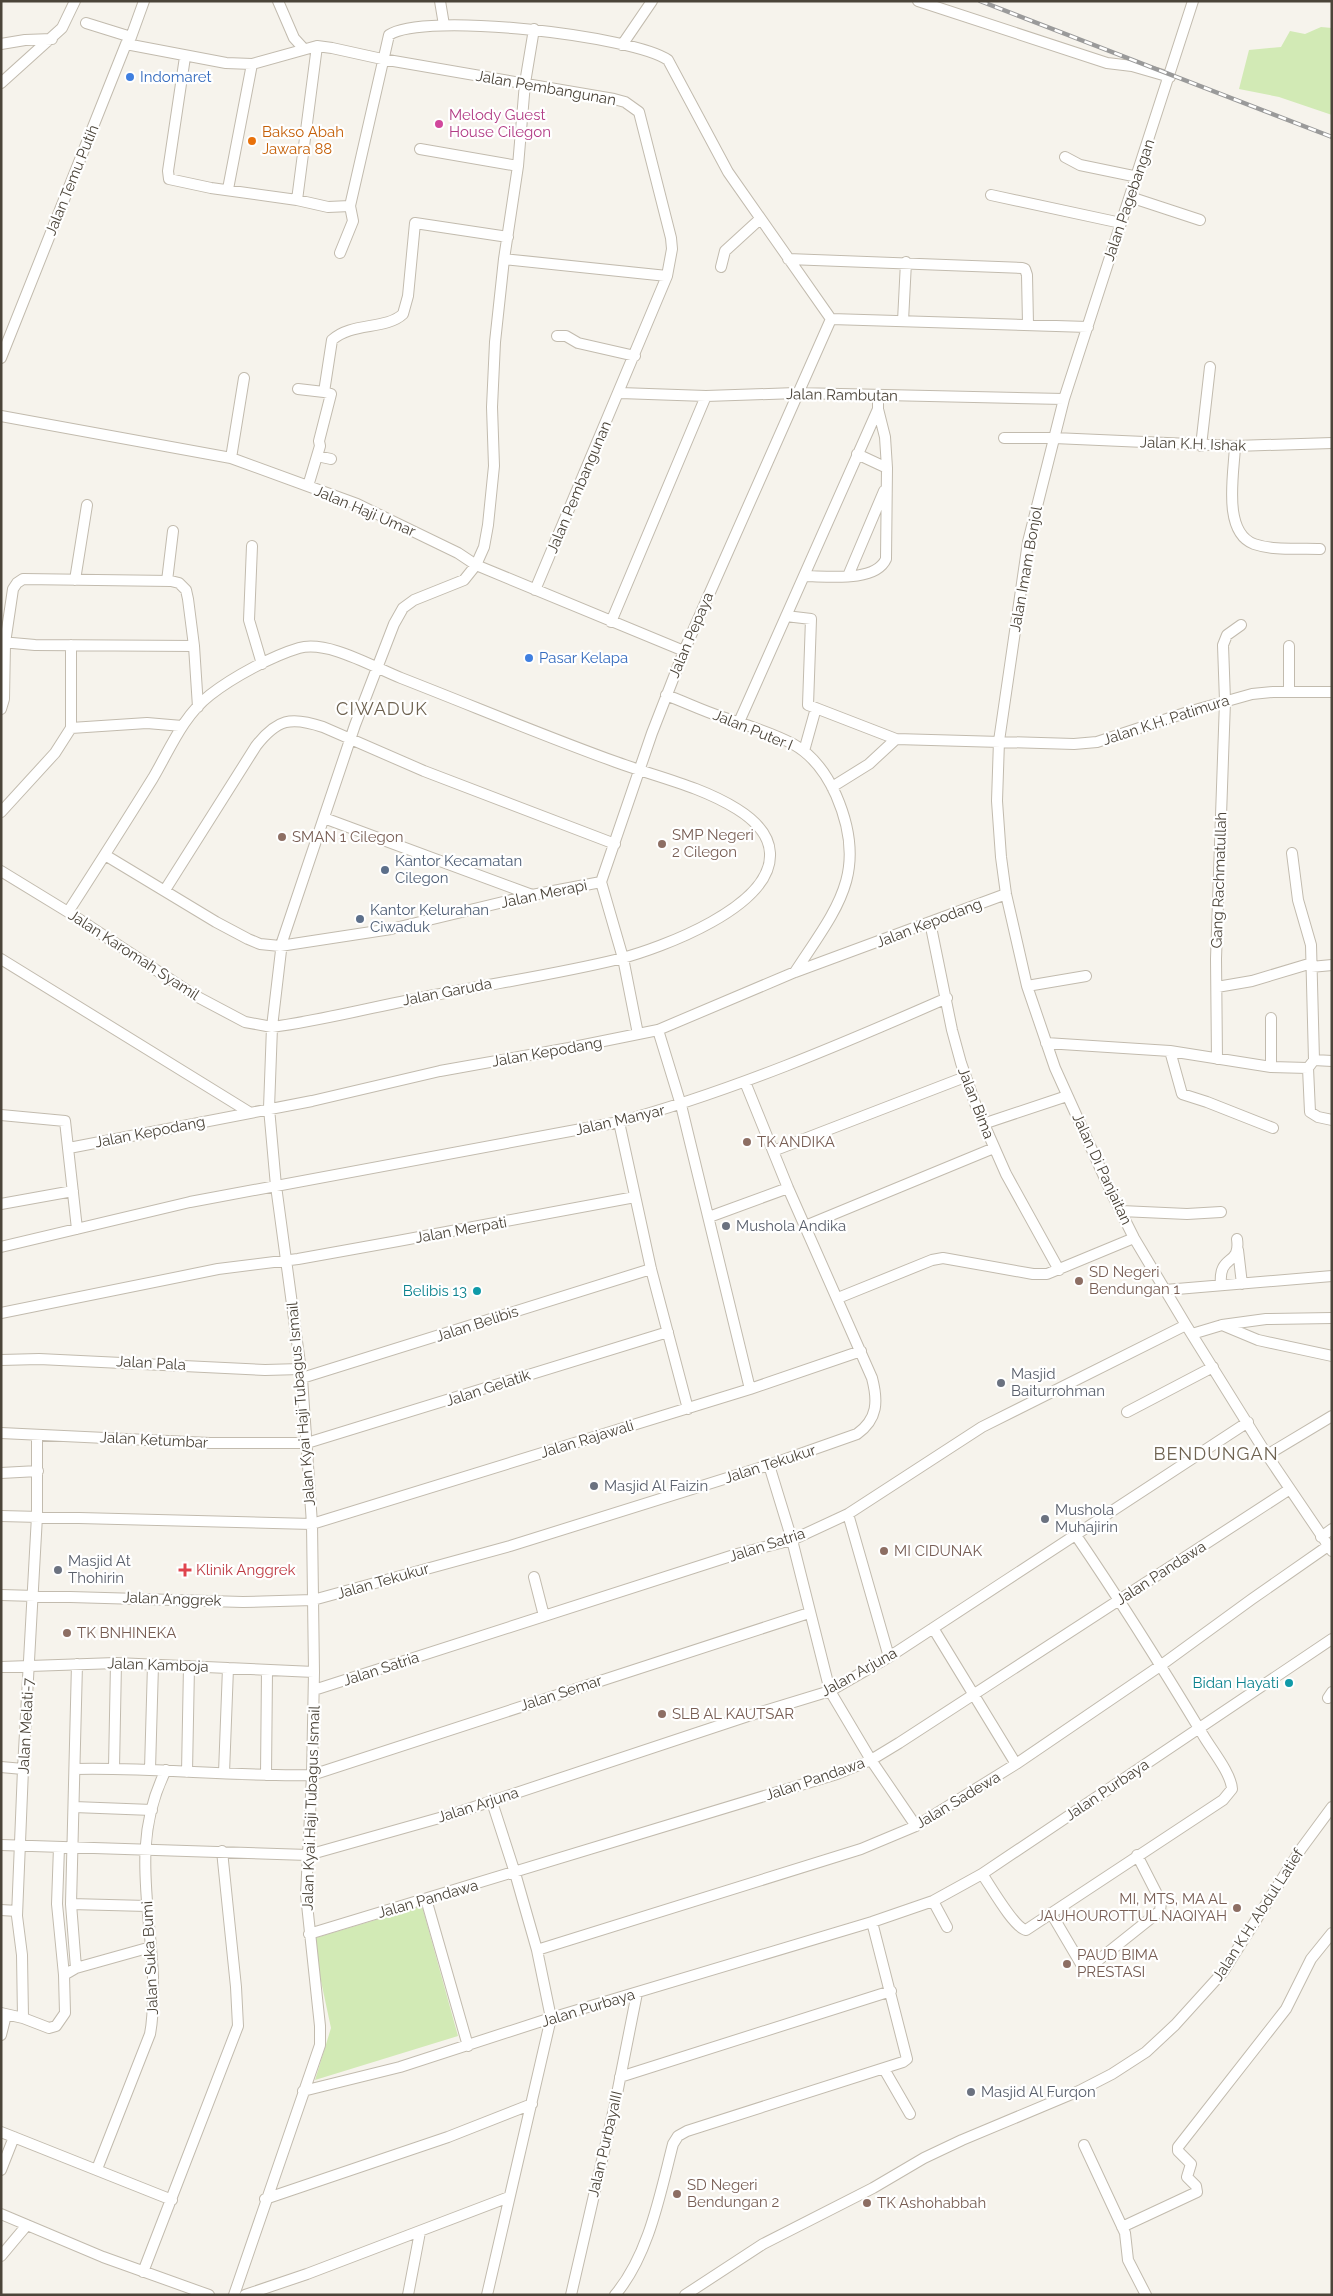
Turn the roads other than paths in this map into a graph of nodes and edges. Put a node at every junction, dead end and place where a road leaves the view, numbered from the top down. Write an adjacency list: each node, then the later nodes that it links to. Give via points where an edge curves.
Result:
1 (75, 1): 11 (street, via 62,28)
2 (144, 1): 12 (street, Jalan Temu Putih)
3 (278, 1): 16 (street, via 294,38)
4 (440, 1): 9 (street)
5 (652, 1): 14 (street)
6 (918, 1): 20 (street, via 1107,62)
7 (1193, 1): 20 (street, Jalan Pagebangan)
8 (86, 23): 12 (street, Jalan Pembangunan)
9 (444, 26): 10 (street); 18 (street, via 392,32 387,38)
10 (534, 29): 14 (street); 22 (street)
11 (52, 40): 13 (street); 21 (street)
12 (129, 41): 17 (street, Jalan Pembangunan); 48 (street, Jalan Temu Putih)
13 (1, 44)
14 (622, 45): 32 (street, via 668,60 728,172)
15 (316, 46): 16 (street, Jalan Pembangunan); 18 (street, Jalan Pembangunan); 30 (street)
16 (304, 49): 19 (street, Jalan Pembangunan)
17 (186, 57): 19 (street, Jalan Pembangunan); 27 (street, via 168,176 172,181)
18 (382, 59): 22 (street, Jalan Pembangunan); 31 (street)
19 (252, 64): 27 (street)
20 (1170, 77): 26 (street, Jalan Pagebangan)
21 (1, 83)
22 (524, 83): 25 (street); 41 (street, Jalan Pembangunan, via 626,102 639,112 672,249)
23 (420, 149): 25 (street)
24 (1065, 157): 26 (street, via 1080,164)
25 (518, 166): 35 (street)
26 (1138, 177): 29 (street, Jalan Pagebangan)
27 (228, 189): 30 (street)
28 (991, 195): 34 (street)
29 (1130, 197): 33 (street); 34 (street, Jalan Pagebangan)
30 (297, 200): 31 (street, via 328,207)
31 (350, 206): 36 (street, via 353,221)
32 (760, 219): 38 (street); 40 (street, via 725,251)
33 (1200, 220)
34 (1121, 223): 45 (street, Jalan Pagebangan)
35 (508, 237): 37 (street); 52 (street, via 415,224 406,311 400,318 350,330 332,340)
36 (340, 253)
37 (504, 258): 41 (street); 76 (street, via 492,407 492,496 484,547)
38 (788, 260): 39 (street); 42 (street)
39 (906, 262): 43 (street); 44 (street, via 1025,269)
40 (721, 267)
41 (667, 276): 47 (street, Jalan Pembangunan)
42 (831, 318): 43 (street); 54 (street, Jalan Pepaya)
43 (904, 321): 44 (street)
44 (1028, 324): 45 (street)
45 (1088, 327): 57 (street, Jalan Pagebangan)
46 (557, 336): 47 (street)
47 (634, 356): 53 (street, Jalan Pembangunan)
48 (1, 358)
49 (1210, 367): 63 (street)
50 (244, 378): 67 (street)
51 (298, 389): 52 (street)
52 (324, 392): 66 (street, via 331,394)
53 (620, 393): 55 (street, Jalan Rambutan); 81 (street, Jalan Pembangunan)
54 (796, 393): 55 (street, Jalan Rambutan); 56 (street, Jalan Rambutan); 89 (street, Jalan Pepaya)
55 (706, 396): 83 (street)
56 (878, 396): 57 (street, Jalan Rambutan); 58 (street)
57 (1064, 399): 61 (street, Jalan Imam Bonjol)
58 (878, 409): 65 (street); 69 (street)
59 (1, 416): 67 (street, Jalan Haji Umar)
60 (1004, 438): 61 (street, Jalan K.H. Ishak)
61 (1054, 438): 63 (street, Jalan K.H. Ishak); 104 (street, Jalan Imam Bonjol, via 1028,542)
62 (1332, 443): 64 (street, Jalan K.H. Ishak)
63 (1202, 446): 64 (street, Jalan K.H. Ishak)
64 (1235, 446): 75 (street, via 1232,512 1238,530 1253,543)
65 (857, 454): 69 (street); 77 (street)
66 (318, 456): 68 (street); 70 (street)
67 (232, 458): 70 (street, Jalan Haji Umar)
68 (331, 459)
69 (888, 468): 71 (street)
70 (308, 486): 76 (street, Jalan Haji Umar, via 357,504)
71 (886, 488): 78 (street); 78 (street, via 886,559 870,574)
72 (87, 505): 79 (street)
73 (172, 531): 80 (street)
74 (252, 546): 90 (street, via 249,620)
75 (1320, 549)
76 (476, 565): 81 (street, Jalan Haji Umar); 91 (street, Jalan Kyai Haji Tubagus Ismail, via 464,580 402,608)
77 (804, 576): 78 (street); 82 (street)
78 (848, 576)
79 (75, 580): 80 (street); 85 (street, via 23,579 16,583)
80 (167, 581): 87 (street, via 179,583 186,590)
81 (535, 590): 83 (street, Jalan Haji Umar)
82 (786, 616): 98 (street, via 810,618 807,703); 99 (street)
83 (611, 622): 89 (street, Jalan Haji Umar)
84 (1241, 625): 95 (street, Gang Rachmatullah, via 1224,639)
85 (3, 642): 86 (street); 96 (street)
86 (71, 645): 87 (street); 101 (street)
87 (194, 646): 97 (street)
88 (1288, 646): 92 (street)
89 (684, 651): 94 (street, Jalan Pepaya)
90 (262, 664): 91 (street, Jalan Garuda, via 300,648 322,646); 97 (street, Jalan Garuda, via 210,695)
91 (377, 669): 102 (street, Jalan Kyai Haji Tubagus Ismail); 106 (street, Jalan Garuda)
92 (1289, 692): 93 (street, Jalan K.H. Patimura); 95 (street, Jalan K.H. Patimura, via 1252,694)
93 (1332, 692)
94 (666, 695): 99 (street, Jalan Puter I); 106 (street, Jalan Pepaya)
95 (1225, 701): 104 (street, Jalan K.H. Patimura, via 1097,742); 128 (street, Gang Rachmatullah)
96 (2, 702)
97 (198, 707): 100 (street, Jalan Garuda)
98 (816, 708): 103 (street); 105 (street)
99 (739, 722): 105 (street, Jalan Puter I, via 777,736)
100 (182, 726): 101 (street, via 147,723); 112 (street, Jalan Garuda)
101 (71, 728): 108 (street, via 55,753)
102 (350, 739): 109 (street, Jalan Kyai Haji Tubagus Ismail); 110 (street); 115 (street, via 307,722 293,720 273,727 256,746)
103 (896, 739): 104 (street, Jalan K.H. Patimura); 107 (street, via 869,764)
104 (999, 741): 116 (street, Jalan Di Panjaitan, via 997,801)
105 (804, 751): 107 (street, Jalan Puter I)
106 (640, 770): 110 (street, Jalan Pepaya); 122 (street, Jalan Garuda, via 716,796 742,811 767,838 770,862 765,877 750,894 718,920)
107 (832, 787): 125 (street, Jalan Puter I, via 849,834 847,882 836,908)
108 (1, 812)
109 (324, 818): 117 (street); 120 (street, Jalan Kyai Haji Tubagus Ismail)
110 (615, 844): 114 (street, Jalan Pepaya)
111 (1292, 853): 123 (street, via 1298,900 1310,940)
112 (105, 855): 115 (street, Jalan Merapi); 118 (street, Jalan Garuda)
113 (1, 871): 118 (street, Jalan Karomah Syamil)
114 (601, 882): 117 (street, Jalan Merapi); 122 (street)
115 (165, 890): 120 (street, Jalan Merapi, via 253,942)
116 (1006, 894): 119 (street, Jalan Kepodang); 127 (street, Jalan Di Panjaitan)
117 (532, 895): 120 (street, Jalan Merapi, via 391,929)
118 (68, 912): 131 (street, Jalan Karomah Syamil, via 194,994 245,1022)
119 (930, 922): 125 (street, Jalan Kepodang); 129 (street, Jalan Bima)
120 (280, 946): 131 (street, Jalan Kyai Haji Tubagus Ismail)
121 (1, 958): 145 (street)
122 (623, 958): 131 (street, Jalan Garuda); 133 (street)
123 (1311, 965): 124 (street); 128 (street, via 1252,982); 138 (street)
124 (1332, 965)
125 (795, 972): 132 (street, Jalan Kepodang)
126 (1086, 976): 127 (street)
127 (1027, 986): 134 (street, Jalan Di Panjaitan)
128 (1217, 987): 136 (street, Gang Rachmatullah)
129 (947, 998): 140 (street, Jalan Bima); 141 (street, Jalan Manyar)
130 (1271, 1018): 139 (street)
131 (272, 1027): 144 (street, Jalan Kyai Haji Tubagus Ismail)
132 (658, 1030): 133 (street, Jalan Kepodang); 143 (street)
133 (638, 1034): 144 (street, Jalan Kepodang, via 440,1071)
134 (1046, 1043): 135 (street); 142 (street, Jalan Di Panjaitan)
135 (1170, 1051): 136 (street); 150 (street, via 1182,1094)
136 (1217, 1059): 139 (street)
137 (1332, 1061): 138 (street)
138 (1311, 1064): 139 (street); 147 (street, via 1310,1112)
139 (1271, 1067)
140 (965, 1077): 149 (street, Jalan Bima); 153 (street)
141 (745, 1082): 143 (street, Jalan Manyar); 153 (street, Jalan Tekukur)
142 (1067, 1096): 149 (street); 159 (street, Jalan Di Panjaitan)
143 (681, 1106): 148 (street, Jalan Manyar); 161 (street)
144 (269, 1108): 145 (street, Jalan Kepodang); 154 (street, Jalan Kyai Haji Tubagus Ismail)
145 (249, 1112): 151 (street, Jalan Kepodang)
146 (1, 1115): 151 (street, via 65,1121)
147 (1332, 1120)
148 (619, 1122): 154 (street, Jalan Manyar); 157 (street)
149 (983, 1124): 152 (street, Jalan Bima)
150 (1273, 1128)
151 (70, 1148): 156 (street)
152 (994, 1148): 162 (street); 170 (street, Jalan Bima)
153 (773, 1151): 155 (street, Jalan Tekukur)
154 (276, 1186): 163 (street, Jalan Manyar, via 190,1202); 168 (street, Jalan Kyai Haji Tubagus Ismail)
155 (788, 1188): 161 (street); 162 (street, Jalan Tekukur)
156 (73, 1191): 158 (street); 163 (street)
157 (635, 1197): 168 (street, Jalan Merpati); 169 (street)
158 (1, 1204)
159 (1121, 1211): 160 (street); 164 (street, Jalan Di Panjaitan)
160 (1221, 1212)
161 (709, 1217): 186 (street)
162 (805, 1226): 175 (street, Jalan Tekukur)
163 (77, 1229): 166 (street, Jalan Manyar)
164 (1134, 1238): 170 (street); 174 (street, Jalan Di Panjaitan)
165 (1237, 1239): 167 (street)
166 (1, 1248)
167 (1238, 1250): 172 (street); 173 (street, via 1222,1267)
168 (288, 1260): 176 (street, Jalan Merpati, via 208,1271); 185 (street, Jalan Kyai Haji Tubagus Ismail)
169 (651, 1269): 180 (street); 185 (street, Jalan Belibis)
170 (1059, 1270): 175 (street, via 1033,1274 943,1258)
171 (1332, 1276): 172 (street)
172 (1242, 1284): 173 (street)
173 (1221, 1286): 174 (street)
174 (1165, 1290): 179 (street, Jalan Di Panjaitan)
175 (838, 1298): 181 (street, Jalan Tekukur)
176 (1, 1313)
177 (1332, 1318): 178 (street, Jalan Satria, via 1266,1319)
178 (1222, 1325): 179 (street, Jalan Satria); 182 (street, via 1258,1340)
179 (1189, 1329): 184 (street, Jalan Di Panjaitan); 199 (street, Jalan Satria, via 982,1426)
180 (668, 1332): 187 (street); 193 (street, Jalan Gelatik)
181 (861, 1352): 186 (street, Jalan Rajawali); 195 (street, Jalan Tekukur, via 875,1388 873,1418 868,1426 857,1434)
182 (1332, 1356)
183 (1, 1360): 185 (street, Jalan Pala, via 40,1359)
184 (1213, 1367): 188 (street); 190 (street, Jalan Di Panjaitan)
185 (302, 1374): 193 (street, Jalan Kyai Haji Tubagus Ismail)
186 (750, 1389): 187 (street, Jalan Rajawali)
187 (688, 1409): 202 (street, Jalan Rajawali)
188 (1127, 1412)
189 (1332, 1416): 194 (street)
190 (1248, 1422): 194 (street, Jalan Di Panjaitan); 204 (street, Jalan Arjuna)
191 (1, 1433): 192 (street, Jalan Ketumbar)
192 (37, 1435): 193 (street, Jalan Ketumbar, via 210,1443); 196 (street, Jalan Melati-7)
193 (307, 1443): 202 (street, Jalan Kyai Haji Tubagus Ismail)
194 (1267, 1454): 198 (street, Jalan Di Panjaitan)
195 (769, 1465): 205 (street); 210 (street, Jalan Tekukur, via 510,1546)
196 (38, 1471): 197 (street); 201 (street, Jalan Melati-7)
197 (1, 1472)
198 (1290, 1489): 206 (street, Jalan Di Panjaitan); 211 (street, Jalan Pandawa)
199 (848, 1514): 205 (street, Jalan Satria); 216 (street)
200 (1, 1516): 201 (street, Jalan Rajawali)
201 (37, 1516): 202 (street, Jalan Rajawali); 208 (street, Jalan Melati-7)
202 (312, 1524): 210 (street, Jalan Kyai Haji Tubagus Ismail)
203 (1332, 1528): 206 (street, Jalan Sadewa)
204 (1075, 1534): 211 (street); 214 (street, Jalan Arjuna)
205 (792, 1540): 212 (street); 213 (street, Jalan Satria, via 737,1554)
206 (1327, 1545): 222 (street, Jalan Sadewa)
207 (534, 1578): 213 (street)
208 (33, 1594): 209 (street, Jalan Anggrek); 210 (street, Jalan Anggrek, via 243,1602); 218 (street, Jalan Melati-7)
209 (1, 1595)
210 (313, 1600): 226 (street, Jalan Kyai Haji Tubagus Ismail)
211 (1120, 1600): 222 (street); 229 (street, Jalan Pandawa)
212 (809, 1613): 228 (street); 242 (street, Jalan Semar)
213 (544, 1616): 227 (street, Jalan Satria)
214 (933, 1628): 216 (street, Jalan Arjuna); 229 (street)
215 (1332, 1639): 230 (street, Jalan Purbaya)
216 (888, 1657): 228 (street, Jalan Arjuna)
217 (116, 1663): 219 (street, Jalan Kamboja); 220 (street, Jalan Kamboja); 235 (street)
218 (30, 1664): 219 (street, Jalan Kamboja); 223 (street, Jalan Kamboja); 236 (street, Jalan Melati-7)
219 (77, 1664): 234 (street)
220 (153, 1664): 221 (street, Jalan Kamboja); 237 (street)
221 (189, 1666): 224 (street, Jalan Kamboja); 239 (street)
222 (1160, 1666): 230 (street); 232 (street, Jalan Sadewa)
223 (1, 1667)
224 (228, 1668): 225 (street, Jalan Kamboja); 240 (street)
225 (267, 1672): 226 (street, Jalan Kamboja); 241 (street)
226 (314, 1672): 227 (street, Jalan Kyai Haji Tubagus Ismail)
227 (314, 1690): 242 (street, Jalan Kyai Haji Tubagus Ismail)
228 (830, 1691): 231 (street); 243 (street, Jalan Arjuna)
229 (973, 1696): 231 (street, Jalan Pandawa); 232 (street)
230 (1200, 1729): 255 (street, via 1232,1783 1230,1794); 257 (street, Jalan Purbaya)
231 (871, 1760): 247 (street); 256 (street, Jalan Pandawa, via 837,1774)
232 (1016, 1764): 247 (street, Jalan Sadewa)
233 (1, 1767): 236 (street)
234 (75, 1768): 235 (street, Jalan Semar); 244 (street)
235 (114, 1768): 237 (street, Jalan Semar)
236 (23, 1769): 249 (street, Jalan Melati-7)
237 (150, 1769): 238 (street, Jalan Semar)
238 (166, 1770): 239 (street, Jalan Semar); 246 (street, Jalan Suka Bumi)
239 (187, 1772): 240 (street, Jalan Semar)
240 (224, 1774): 241 (street, Jalan Semar)
241 (266, 1775): 242 (street, Jalan Semar)
242 (312, 1775): 254 (street, Jalan Kyai Haji Tubagus Ismail)
243 (492, 1802): 254 (street, Jalan Arjuna); 256 (street)
244 (74, 1807): 246 (street); 251 (street)
245 (1332, 1807): 306 (street, Jalan K.H. Abdul Latief, via 1301,1848 1223,1972 1146,2052 1119,2071 1078,2091 924,2158 763,2244)
246 (152, 1810): 252 (street, Jalan Suka Bumi)
247 (916, 1826): 270 (street, Jalan Sadewa, via 861,1848)
248 (1, 1845): 249 (street, Jalan Arjuna)
249 (20, 1846): 250 (street, Jalan Arjuna); 263 (street, Jalan Melati-7)
250 (59, 1847): 251 (street, Jalan Arjuna); 272 (street, via 57,1904)
251 (71, 1847): 252 (street, Jalan Arjuna); 260 (street)
252 (144, 1849): 253 (street, Jalan Arjuna); 261 (street, Jalan Suka Bumi)
253 (222, 1851): 254 (street, Jalan Arjuna); 292 (street, via 238,2026)
254 (308, 1855): 268 (street, Jalan Kyai Haji Tubagus Ismail, via 306,1895)
255 (1137, 1855): 264 (street); 264 (street, via 1161,1902 1160,1911 1091,1966 1081,1964)
256 (515, 1873): 258 (street, Jalan Pandawa); 270 (street)
257 (982, 1874): 259 (street, Jalan Purbaya); 264 (street, via 1020,1928 1026,1930)
258 (426, 1899): 268 (street, Jalan Pandawa); 279 (street)
259 (933, 1901): 265 (street, Jalan Purbaya); 266 (street)
260 (71, 1904): 261 (street); 271 (street)
261 (147, 1906): 269 (street, Jalan Suka Bumi)
262 (1, 1910): 263 (street)
263 (18, 1911): 276 (street, Jalan Melati-7, via 24,1985)
264 (1051, 1913)
265 (872, 1922): 273 (street); 274 (street, Jalan Purbaya)
266 (947, 1928)
267 (1332, 1933): 295 (street, via 1311,1959 1286,2008 1178,2147 1191,2164 1187,2177 1197,2192)
268 (309, 1934): 282 (street, Jalan Kyai Haji Tubagus Ismail, via 320,2044)
269 (151, 1947): 271 (street); 288 (street, Jalan Suka Bumi, via 154,2007 150,2034)
270 (537, 1950): 277 (street)
271 (76, 1968): 272 (street)
272 (64, 1975): 276 (street, via 65,2014 62,2021 50,2028)
273 (891, 1991): 280 (street, via 907,2059); 281 (street)
274 (637, 1993): 277 (street, Jalan Purbaya); 281 (street, Jalan PurbayaIII)
275 (4, 2014): 276 (street); 278 (street)
276 (23, 2018)
277 (551, 2018): 279 (street, Jalan Purbaya); 283 (street)
278 (2, 2029)
279 (468, 2046): 282 (street, Jalan Purbaya)
280 (884, 2069): 284 (street); 305 (street, via 678,2136 673,2144 653,2221 638,2256)
281 (620, 2077): 304 (street, Jalan PurbayaIII)
282 (303, 2091): 291 (street, Jalan Kyai Haji Tubagus Ismail)
283 (532, 2104): 290 (street); 291 (street, via 448,2138)
284 (910, 2114)
285 (1, 2132): 286 (street)
286 (14, 2137): 288 (street); 289 (street)
287 (1084, 2145): 295 (street)
288 (97, 2169): 292 (street)
289 (1, 2170)
290 (509, 2196): 296 (street); 303 (street)
291 (265, 2199): 300 (street, Jalan Kyai Haji Tubagus Ismail)
292 (172, 2200): 298 (street)
293 (1, 2214): 294 (street)
294 (27, 2225): 297 (street); 298 (street)
295 (1122, 2227): 307 (street, via 1127,2238 1128,2260)
296 (420, 2232): 301 (street); 302 (street)
297 (1, 2256)
298 (143, 2272): 299 (street)
299 (209, 2295)
300 (234, 2295)
301 (244, 2295)
302 (408, 2295)
303 (487, 2295)
304 (571, 2295)
305 (614, 2295)
306 (685, 2295)
307 (1146, 2295)

